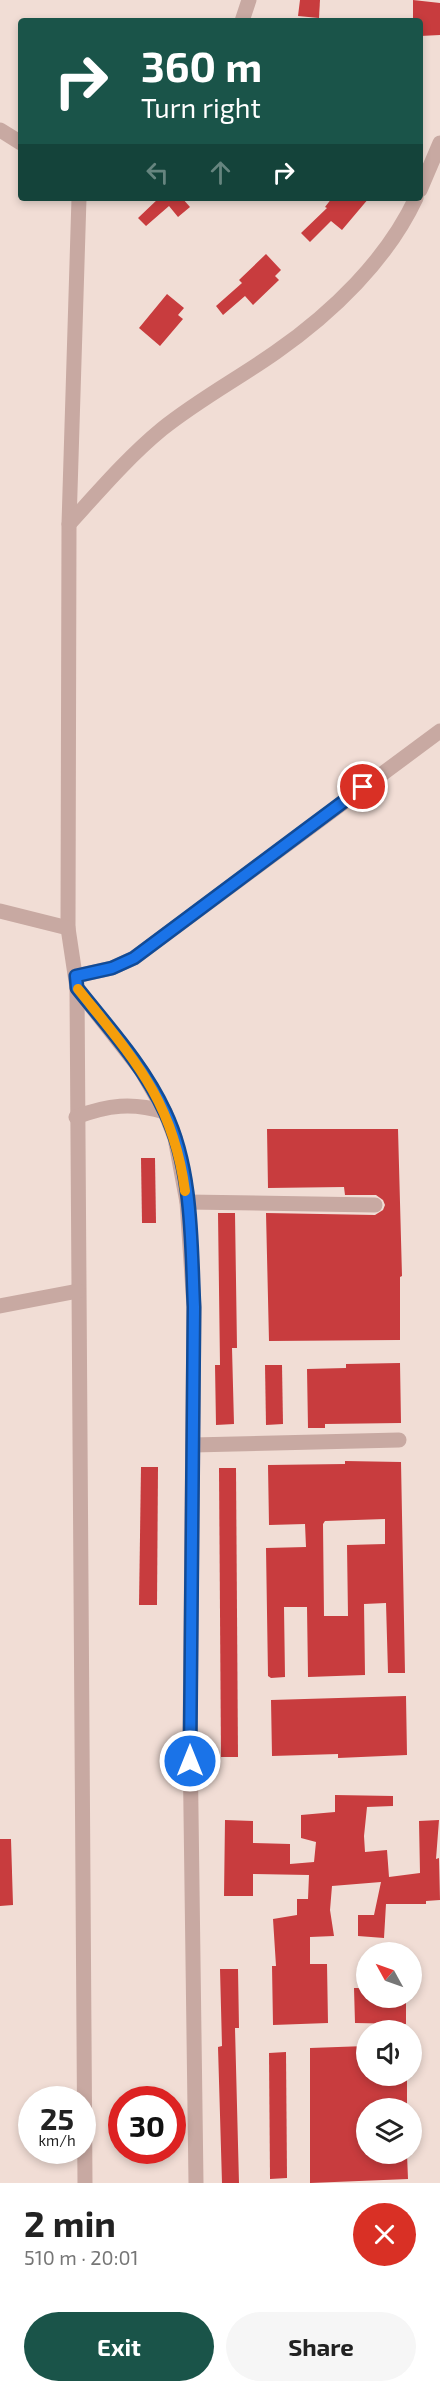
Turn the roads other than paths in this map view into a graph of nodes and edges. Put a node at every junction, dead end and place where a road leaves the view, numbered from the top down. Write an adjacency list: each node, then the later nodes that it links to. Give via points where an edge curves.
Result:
1 (249, 0): 2 (street)
2 (243, 18)
3 (0, 130): 4 (street)
4 (18, 141)
5 (440, 143): 6 (street)
6 (423, 183)
7 (79, 201): 9 (street)
8 (415, 201): 9 (street, via 404,223 326,314 162,429 122,465)
9 (69, 524): 12 (street)
10 (440, 731): 13 (street, via 134,958)
11 (0, 911): 12 (street)
12 (68, 928): 13 (street)
13 (76, 982): 14 (street, via 141,1070); 15 (street)
14 (165, 1112): 15 (street, via 132,1104 115,1105); 16 (street, via 175,1138)
15 (76, 1118): 18 (street)
16 (187, 1202): 17 (street); 21 (street, via 194,1307)
17 (375, 1205)
18 (78, 1291): 19 (street); 22 (street)
19 (0, 1306)
20 (399, 1440): 21 (street)
21 (193, 1445): 23 (street, via 190,1738)
22 (85, 2183)
23 (196, 2183)

